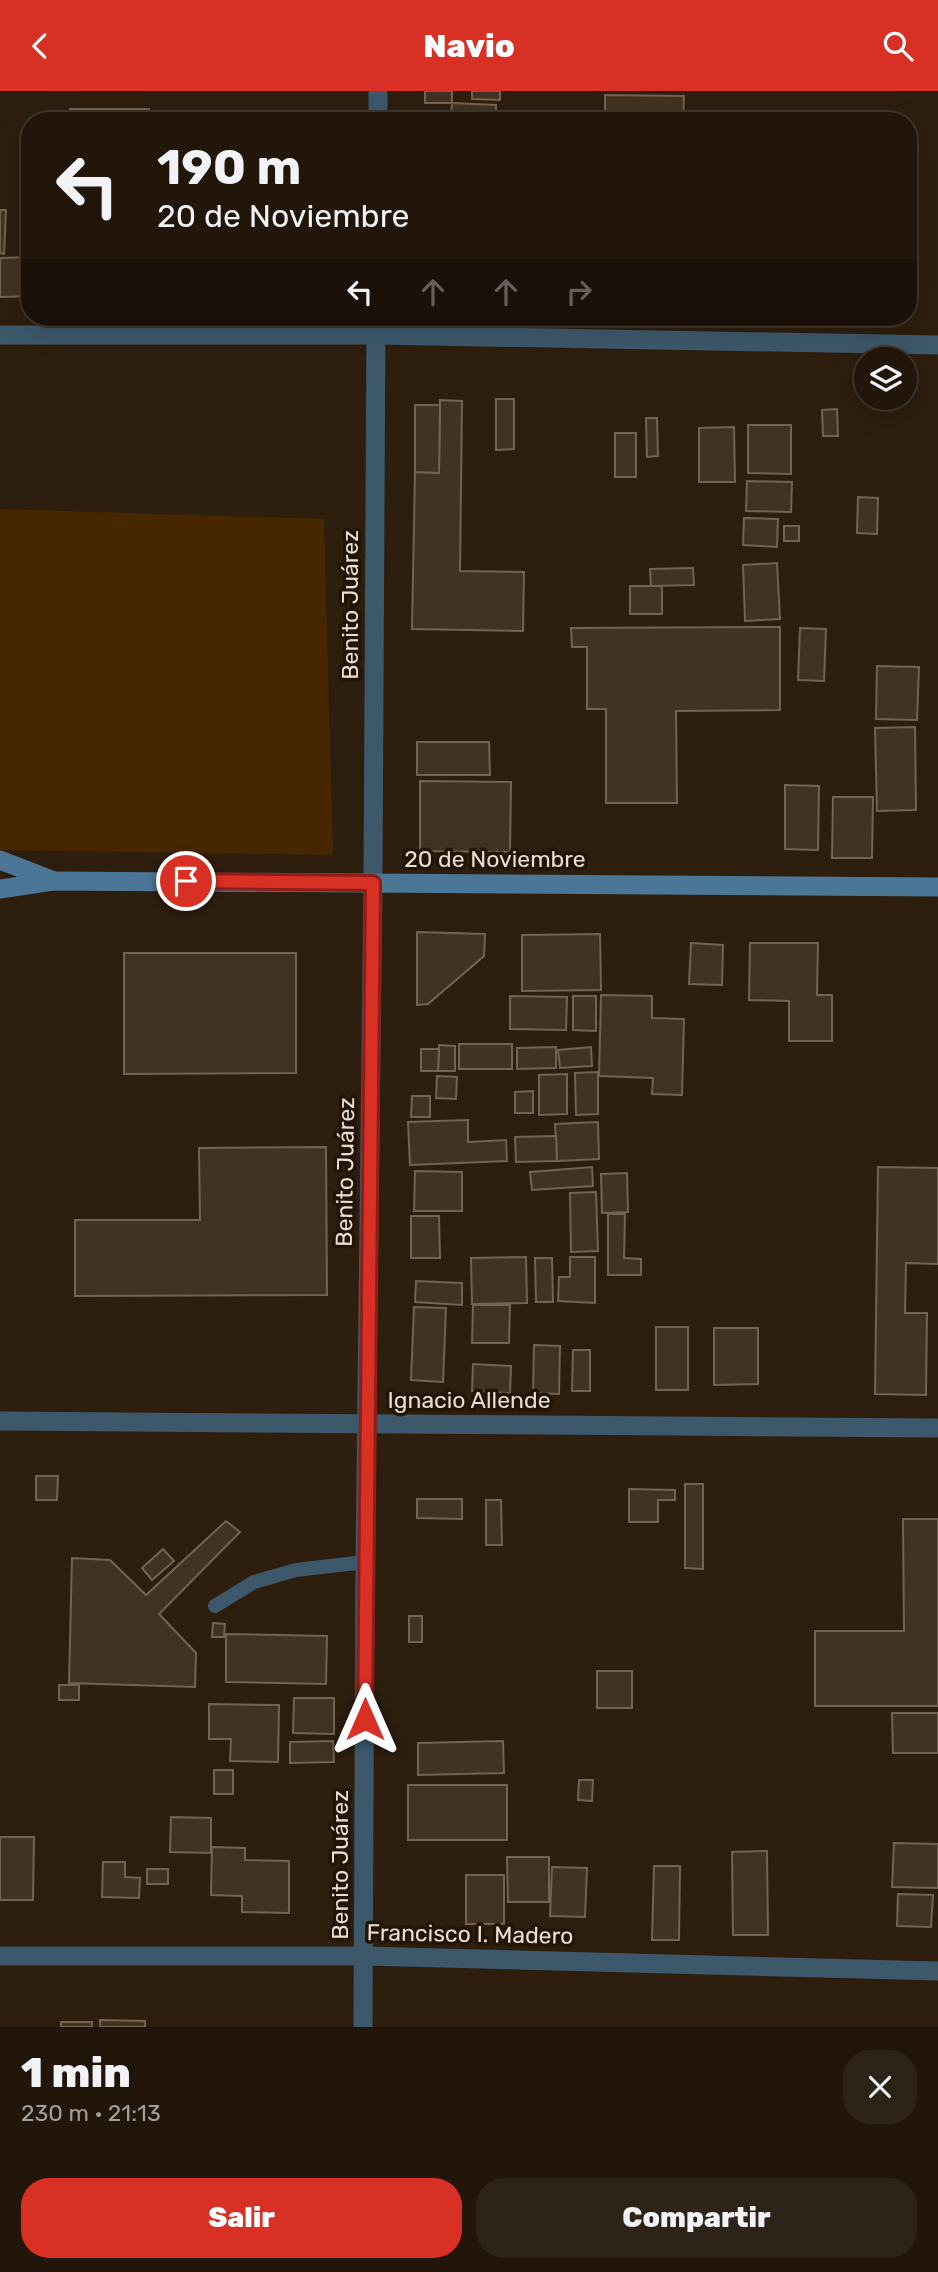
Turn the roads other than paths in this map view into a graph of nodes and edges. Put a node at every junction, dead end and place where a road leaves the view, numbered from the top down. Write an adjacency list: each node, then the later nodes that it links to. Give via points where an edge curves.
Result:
1 (378, 91): 2 (street)
2 (377, 112)
3 (376, 326): 4 (street); 5 (street); 8 (street, Benito Juárez)
4 (0, 335)
5 (938, 345)
6 (0, 860): 7 (main road, 20 de Noviembre)
7 (52, 881): 8 (main road, 20 de Noviembre); 10 (main road, 20 de Noviembre)
8 (373, 883): 9 (main road, 20 de Noviembre); 12 (street, Benito Juárez)
9 (938, 887)
10 (0, 889)
11 (0, 1421): 12 (street, Ignacio Allende)
12 (366, 1424): 13 (street, Ignacio Allende); 14 (street, Benito Juárez)
13 (938, 1428)
14 (365, 1562): 15 (lane, via 254,1582); 17 (street, Benito Juárez)
15 (215, 1606)
16 (0, 1956): 17 (street, Francisco I. Madero)
17 (364, 1956): 18 (street, Francisco I. Madero); 19 (street, Benito Juárez)
18 (938, 1971)
19 (363, 2027)

